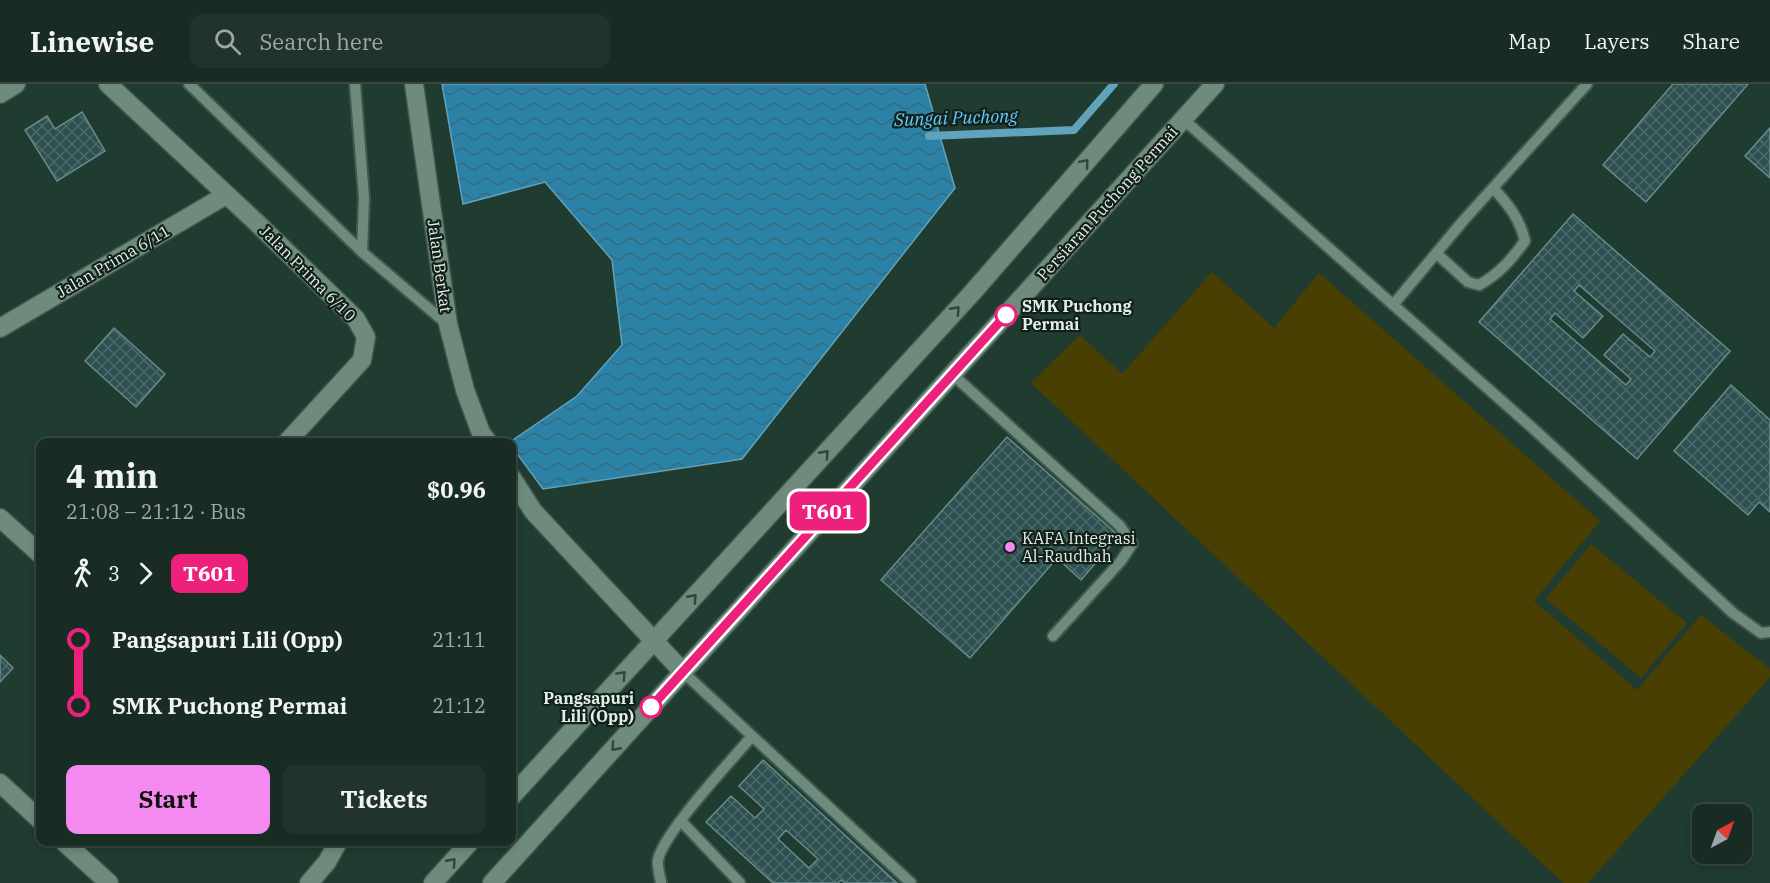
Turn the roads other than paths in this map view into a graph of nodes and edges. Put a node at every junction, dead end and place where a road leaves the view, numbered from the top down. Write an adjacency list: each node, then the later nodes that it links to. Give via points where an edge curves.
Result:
1 (16, 84): 9 (main road)
2 (108, 84): 12 (main road, Jalan Prima 6/10)
3 (189, 84): 13 (lane)
4 (355, 84): 13 (lane, via 364,198)
5 (414, 84): 16 (main road, Jalan Berkat)
6 (1154, 84): 26 (main road, one-way to 6, via 972,293)
7 (1215, 84): 10 (main road, Persiaran Puchong Permai)
8 (1587, 84): 11 (lane)
9 (0, 94)
10 (1183, 119): 15 (lane); 18 (main road, Persiaran Puchong Permai)
11 (1493, 188): 14 (lane); 14 (lane, via 1510,206 1525,241 1506,266 1479,285 1468,282)
12 (226, 195): 17 (main road, Jalan Prima 6/11); 19 (main road, Jalan Prima 6/10, via 356,319 366,337 362,360)
13 (363, 252): 16 (lane)
14 (1436, 253): 15 (lane)
15 (1393, 305): 24 (lane, via 1733,613 1761,633)
16 (448, 324): 20 (main road, Jalan Berkat, via 465,390)
17 (0, 328)
18 (952, 374): 25 (lane, via 1120,526 1132,544); 27 (main road, Persiaran Puchong Permai)
19 (291, 438)
20 (484, 438)
21 (516, 484): 26 (main road, via 533,511)
22 (0, 518): 23 (main road)
23 (36, 550)
24 (1770, 632)
25 (1053, 636)
26 (654, 641): 27 (main road); 30 (main road, one-way to 26)
27 (683, 672): 28 (lane); 39 (main road, Persiaran Puchong Permai, one-way to 39)
28 (752, 736): 32 (lane); 42 (lane)
29 (0, 783): 31 (main road)
30 (516, 792)
31 (36, 816)
32 (681, 821): 40 (lane, via 661,851 658,862); 41 (lane)
33 (68, 846): 36 (main road)
34 (336, 846): 37 (main road)
35 (466, 846): 38 (main road, one-way to 35)
36 (110, 883)
37 (309, 883)
38 (433, 883)
39 (492, 883)
40 (662, 883)
41 (740, 883)
42 (911, 883)

